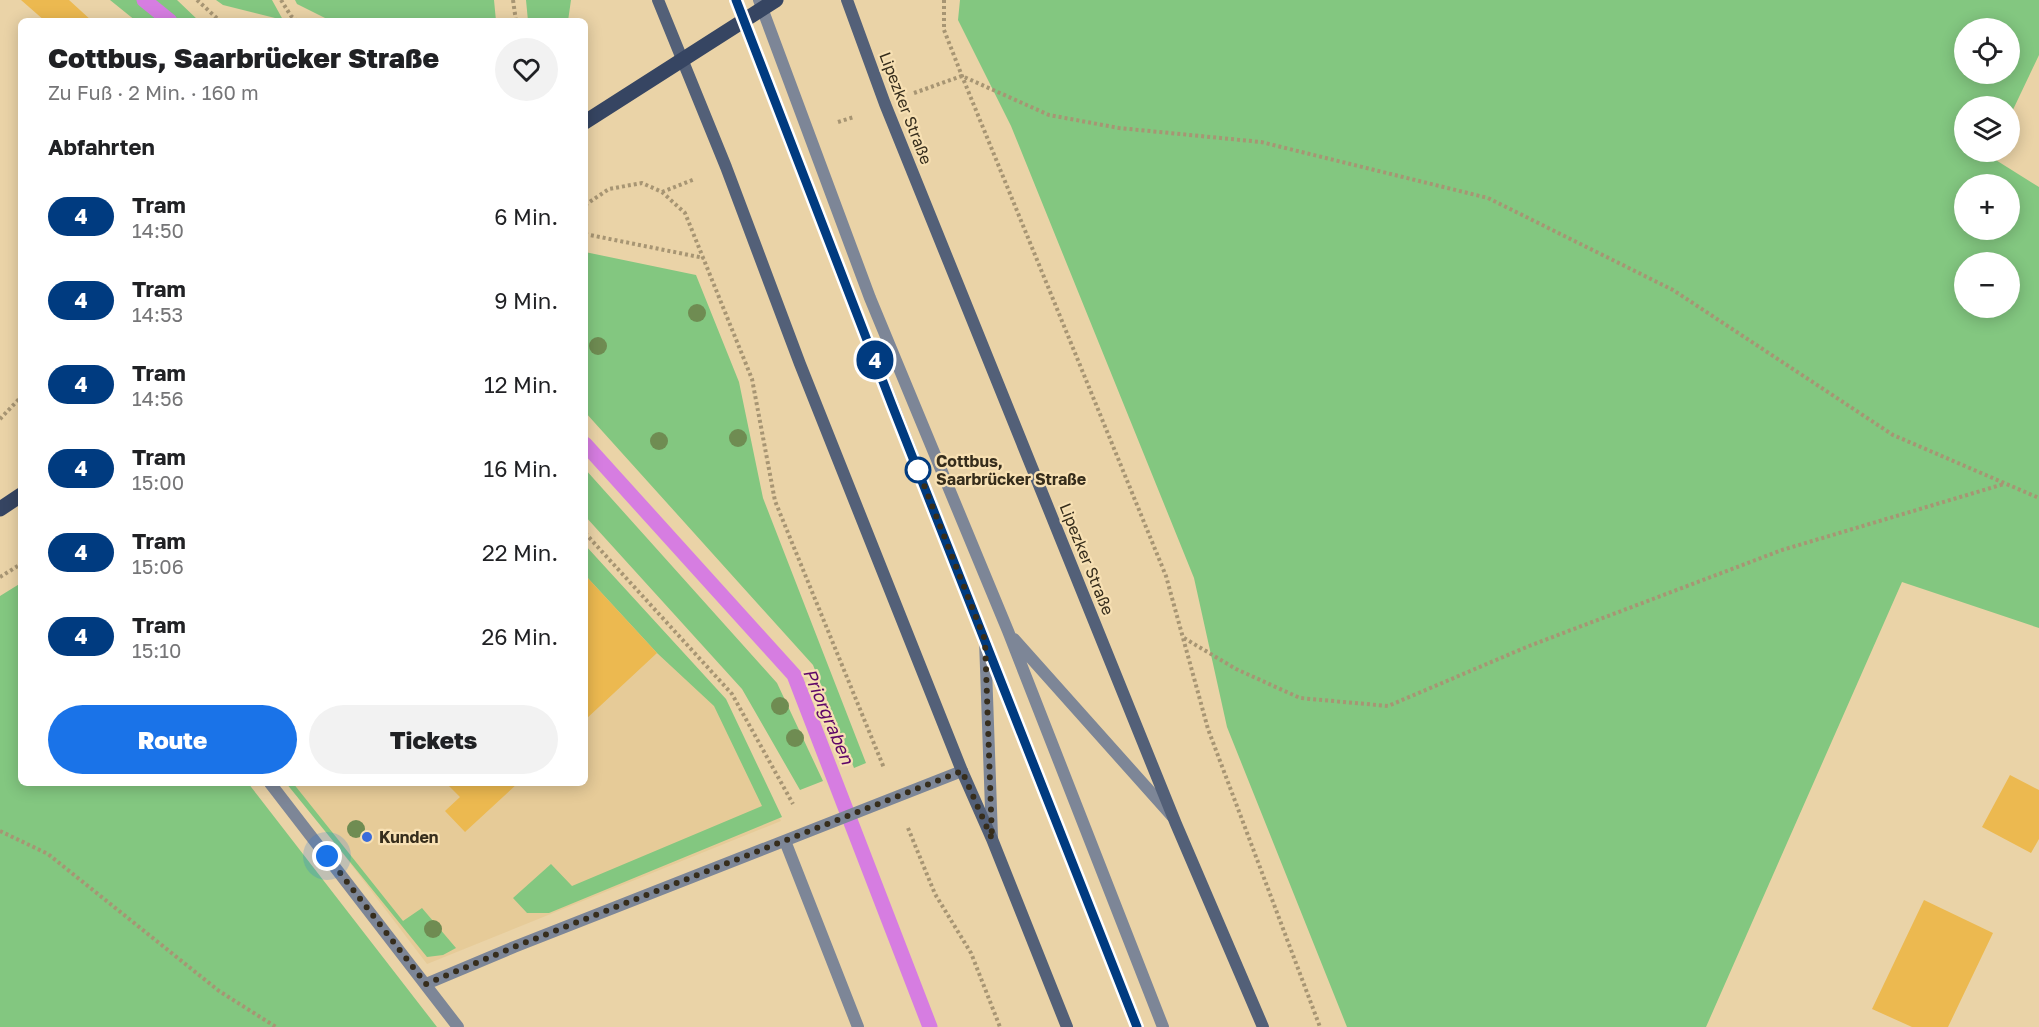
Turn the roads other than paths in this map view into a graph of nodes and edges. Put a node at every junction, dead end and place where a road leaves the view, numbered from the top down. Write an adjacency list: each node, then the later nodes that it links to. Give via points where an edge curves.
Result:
1 (658, 0): 7 (main road)
2 (736, 0): 6 (lane)
3 (776, 0): 5 (main road)
4 (848, 0): 14 (main road, Lipezker Straße, via 885,104)
5 (761, 4): 6 (main road); 11 (lane, via 870,298)
6 (744, 21): 7 (main road); 15 (lane, via 985,640)
7 (682, 61): 8 (main road); 12 (main road)
8 (588, 120)
9 (18, 497): 10 (main road)
10 (0, 509)
11 (1008, 631): 14 (lane); 21 (lane)
12 (962, 771): 15 (main road); 16 (lane)
13 (272, 786): 17 (lane)
14 (1174, 818): 22 (main road, Lipezker Straße)
15 (992, 839): 20 (main road)
16 (785, 841): 17 (lane); 19 (lane)
17 (426, 984): 18 (lane)
18 (458, 1027)
19 (858, 1027)
20 (1067, 1027)
21 (1163, 1027)
22 (1263, 1027)

